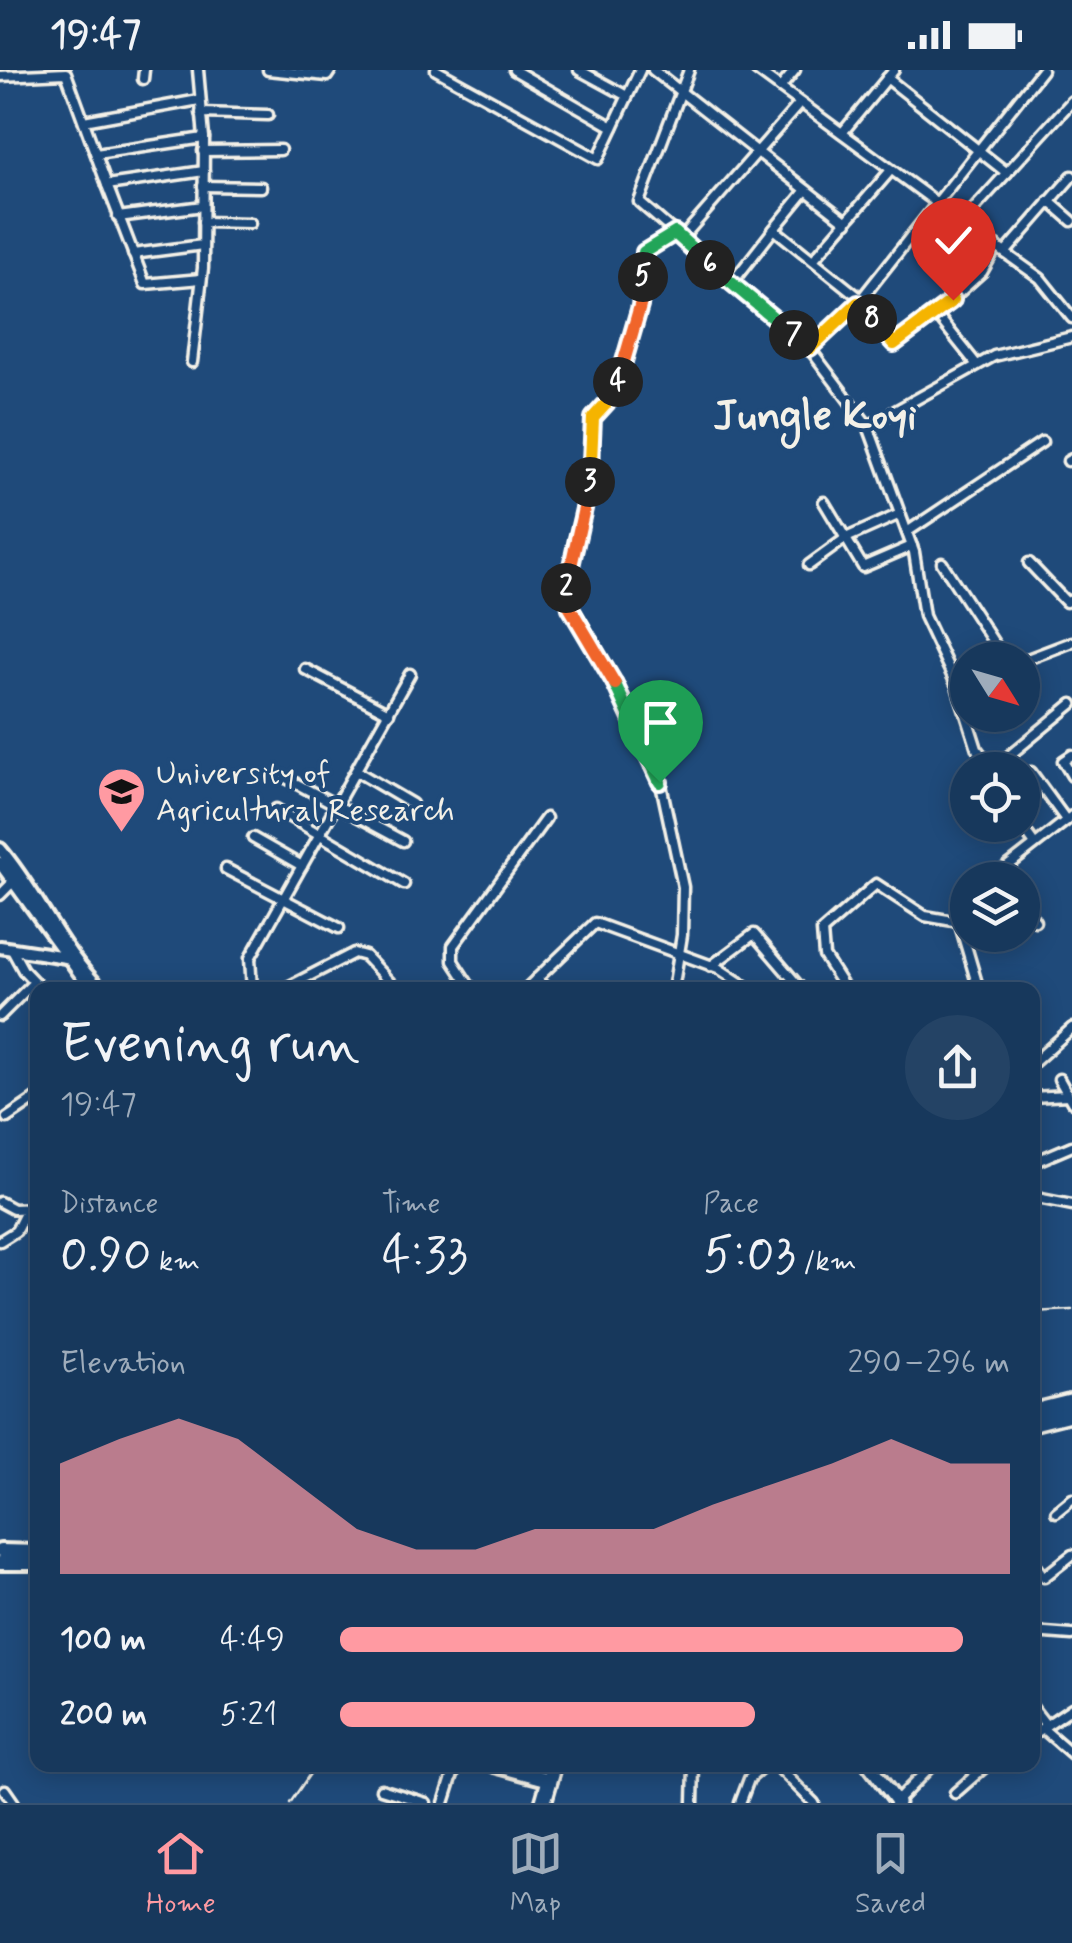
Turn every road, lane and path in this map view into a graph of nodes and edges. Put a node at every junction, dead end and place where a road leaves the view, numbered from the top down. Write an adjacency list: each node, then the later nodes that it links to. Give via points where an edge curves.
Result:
1 (198, 70): 20 (street)
2 (268, 70): 14 (street)
3 (331, 70): 14 (street, via 328,76)
4 (436, 70): 26 (street, via 598,159)
5 (514, 70): 26 (street)
6 (579, 70): 19 (street)
7 (640, 70): 19 (street)
8 (653, 70): 18 (street)
9 (688, 70): 18 (street)
10 (756, 70): 17 (street)
11 (795, 70): 17 (street)
12 (894, 70): 16 (street)
13 (1042, 70): 32 (street)
14 (293, 71)
15 (0, 76): 25 (street, via 66,73)
16 (887, 78): 27 (street); 32 (street)
17 (780, 88): 22 (street)
18 (681, 89): 30 (street); 52 (street, via 638,202)
19 (627, 96): 26 (street)
20 (199, 100): 23 (street); 25 (street)
21 (1072, 101): 36 (street)
22 (800, 102): 27 (street); 30 (street)
23 (201, 113): 24 (street); 28 (street)
24 (268, 115)
25 (84, 121): 33 (street)
26 (613, 127)
27 (842, 133): 34 (street)
28 (204, 138): 31 (street); 33 (street)
29 (280, 150): 31 (street)
30 (756, 150): 41 (street); 52 (street)
31 (204, 151): 35 (street)
32 (977, 151): 36 (street); 43 (street)
33 (96, 154): 38 (street)
34 (891, 170): 43 (street); 48 (street)
35 (204, 171): 38 (street); 39 (street)
36 (1007, 173): 49 (street)
37 (1072, 176): 42 (street)
38 (107, 185): 45 (street)
39 (204, 186): 40 (street); 44 (street)
40 (261, 187)
41 (806, 190): 48 (street); 51 (street)
42 (1049, 201): 46 (street); 54 (street)
43 (938, 204): 49 (street); 61 (street)
44 (203, 206): 45 (street); 47 (street)
45 (118, 217): 55 (street)
46 (1072, 221)
47 (203, 222): 50 (street); 53 (street)
48 (847, 222): 56 (street)
49 (962, 222): 54 (street)
50 (250, 223)
51 (774, 230): 56 (street); 59 (street)
52 (678, 236): 59 (street); 115 (street, via 644,252 642,302 615,394 593,418 594,470 566,593 624,699 661,786 683,887)
53 (203, 245): 55 (street); 58 (street)
54 (1001, 249): 60 (street); 63 (street, via 1040,278)
55 (133, 254): 58 (street, via 145,284)
56 (814, 260): 61 (street)
57 (926, 264): 60 (street)
58 (202, 279): 66 (street)
59 (731, 284): 65 (street)
60 (952, 299): 62 (street)
61 (860, 301): 62 (street, via 894,344); 65 (street)
62 (938, 314): 67 (street)
63 (1072, 318)
64 (1072, 337): 67 (street)
65 (810, 348): 68 (street)
66 (192, 362)
67 (977, 365): 68 (street)
68 (868, 426): 71 (street)
69 (1042, 442): 72 (street)
70 (824, 502): 73 (street)
71 (900, 514): 72 (street); 73 (street)
72 (907, 532): 74 (street)
73 (846, 538): 74 (street, via 863,567); 77 (street)
74 (912, 546): 83 (street, via 924,616)
75 (942, 563): 79 (street)
76 (1028, 563): 78 (street, via 1066,602)
77 (809, 566)
78 (1072, 600)
79 (993, 642)
80 (1072, 642): 81 (street)
81 (1040, 654)
82 (305, 668): 86 (street)
83 (950, 671)
84 (410, 674): 86 (street)
85 (1072, 704): 87 (street)
86 (389, 713): 89 (street)
87 (1014, 752)
88 (1072, 755): 90 (street, via 1063,762)
89 (356, 770): 93 (street); 94 (street)
90 (1072, 776)
91 (286, 778): 94 (street)
92 (1040, 784): 97 (street)
93 (412, 804)
94 (337, 805): 98 (street); 100 (street)
95 (276, 808): 98 (street)
96 (546, 818): 126 (street, via 453,946 453,960)
97 (1069, 818): 101 (street)
98 (319, 836): 105 (street); 108 (street)
99 (254, 838): 105 (street)
100 (402, 842)
101 (1034, 843): 103 (street)
102 (0, 849): 122 (street)
103 (1016, 862)
104 (0, 863): 107 (street)
105 (302, 866): 110 (street)
106 (226, 869): 110 (street)
107 (15, 880): 109 (street); 116 (street)
108 (404, 884)
109 (0, 895)
110 (282, 900): 112 (street); 123 (street, via 248,962)
111 (950, 920): 132 (street, via 925,916 876,884 822,930 824,956)
112 (338, 928)
113 (6, 949): 116 (street); 120 (street)
114 (968, 952): 134 (street)
115 (680, 953): 117 (street); 118 (street, via 595,923); 129 (street)
116 (66, 957): 121 (street)
117 (711, 966): 130 (street); 131 (street, via 754,934)
118 (536, 978): 127 (street); 128 (street)
119 (854, 979): 133 (street)
120 (34, 982)
121 (86, 982)
122 (94, 982)
123 (251, 982)
124 (297, 982): 125 (street, via 354,952)
125 (389, 982)
126 (467, 982)
127 (532, 982)
128 (540, 982)
129 (675, 982)
130 (738, 982)
131 (795, 982)
132 (840, 982)
133 (852, 982)
134 (977, 982)
135 (30, 986): 136 (street)
136 (0, 1016)
137 (1072, 1028): 138 (street)
138 (1040, 1057)
139 (1059, 1079): 141 (street)
140 (1040, 1097): 141 (street)
141 (1070, 1099)
142 (30, 1102): 143 (street)
143 (7, 1118)
144 (1072, 1146): 145 (street)
145 (1040, 1160)
146 (1040, 1199): 148 (street)
147 (0, 1202): 149 (street)
148 (1072, 1205)
149 (27, 1209): 150 (street); 151 (street, via 16,1231)
150 (30, 1209)
151 (0, 1240)
152 (1071, 1409): 153 (highway); 154 (highway)
153 (1040, 1411)
154 (1040, 1420)
155 (1072, 1499): 156 (street)
156 (1056, 1512)
157 (0, 1551): 158 (main road)
158 (30, 1552)
159 (1072, 1556): 162 (street, via 1044,1577)
160 (0, 1562): 161 (main road)
161 (30, 1564)
162 (1040, 1571)
163 (1040, 1633): 164 (street)
164 (1072, 1635)
165 (1072, 1708): 167 (street)
166 (1040, 1720): 167 (street)
167 (1044, 1726): 168 (street); 169 (street)
168 (1040, 1729)
169 (1072, 1754)
170 (454, 1772): 184 (street)
171 (549, 1772): 185 (highway)
172 (694, 1772): 186 (street)
173 (755, 1772): 187 (street)
174 (783, 1772): 188 (street)
175 (874, 1772): 181 (main road)
176 (925, 1772): 181 (street)
177 (979, 1772): 180 (street)
178 (381, 1788): 183 (street)
179 (6, 1790): 182 (street)
180 (955, 1793)
181 (896, 1802)
182 (14, 1803)
183 (426, 1803)
184 (444, 1803)
185 (542, 1803)
186 (693, 1803)
187 (740, 1803)
188 (814, 1803)

